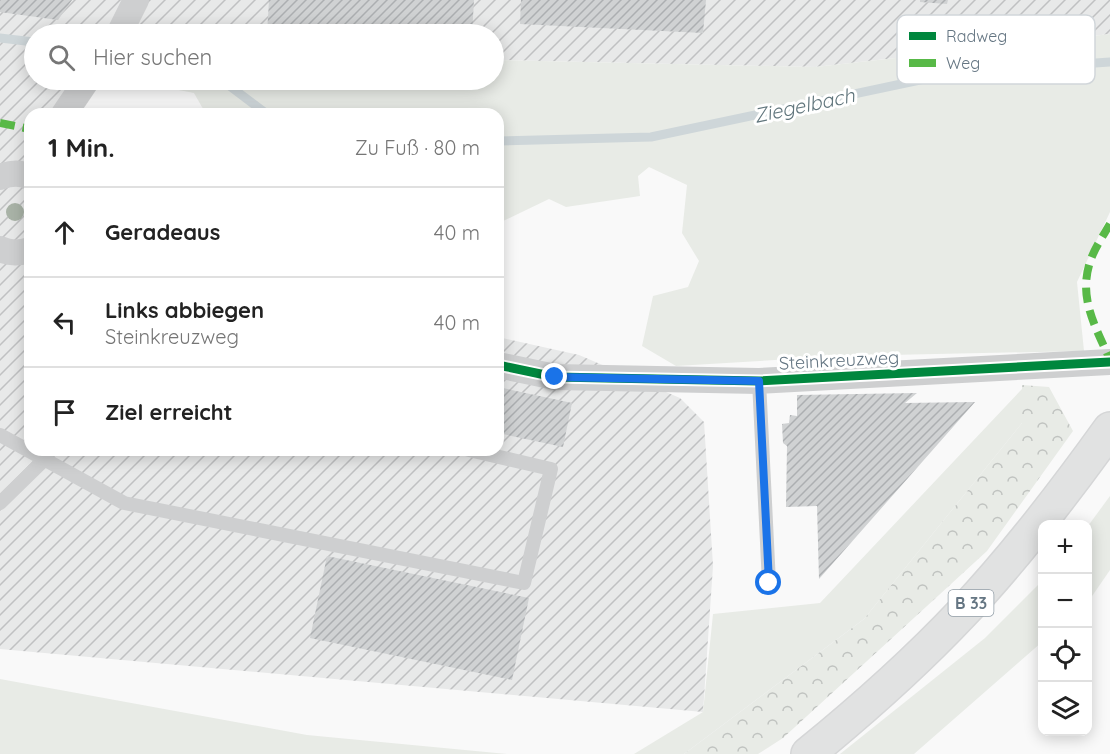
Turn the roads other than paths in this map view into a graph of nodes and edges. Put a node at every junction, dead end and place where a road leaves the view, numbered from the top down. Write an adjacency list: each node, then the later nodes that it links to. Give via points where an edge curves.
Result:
1 (136, 0): 2 (street)
2 (123, 24)
3 (80, 90): 4 (street)
4 (68, 108)
5 (0, 249): 6 (street)
6 (24, 252)
7 (1110, 362): 9 (street, Steinkreuzweg)
8 (504, 366): 9 (street, Steinkreuzweg, via 555,377)
9 (759, 381): 17 (lane)
10 (1110, 429): 18 (main road, B 33, via 1017,552 964,611 883,690)
11 (0, 435): 12 (lane)
12 (24, 445)
13 (45, 456): 16 (lane)
14 (48, 456): 15 (lane, via 124,503 524,583 551,469)
15 (495, 456)
16 (0, 503)
17 (769, 583)
18 (808, 754)

